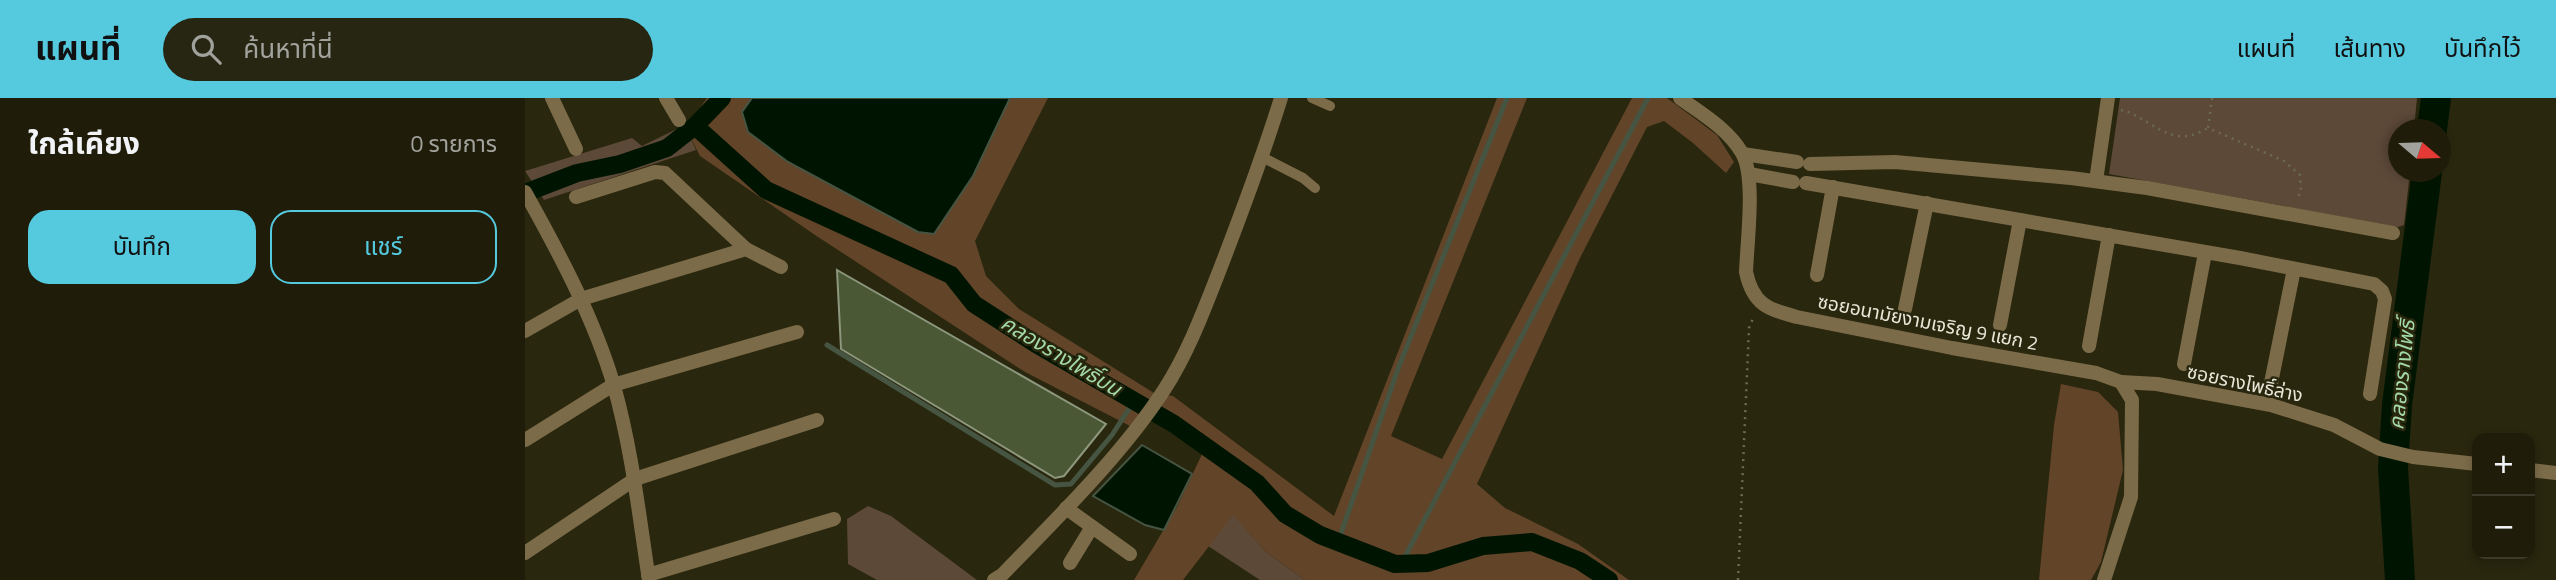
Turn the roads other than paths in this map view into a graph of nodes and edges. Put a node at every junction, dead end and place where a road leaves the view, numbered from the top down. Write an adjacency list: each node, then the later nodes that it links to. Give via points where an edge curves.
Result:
1 (552, 98): 9 (street)
2 (666, 98): 8 (street)
3 (1281, 98): 11 (street)
4 (1312, 98): 7 (lane)
5 (1680, 98): 10 (street, via 1732,139)
6 (2108, 102): 14 (street)
7 (1329, 106)
8 (679, 120)
9 (576, 149)
10 (1743, 155): 12 (street); 13 (street)
11 (1262, 157): 17 (lane); 46 (street, via 1197,328 1165,389)
12 (1810, 164): 14 (street, via 1895,162); 15 (street)
13 (1749, 174): 15 (street); 36 (street, ซอยอนามัยงามเจริญ 9 แยก 2, via 1746,272 1749,288 1773,311 2096,373)
14 (2096, 181): 22 (street)
15 (1806, 183): 16 (street)
16 (1833, 187): 20 (street); 28 (street)
17 (1315, 188)
18 (525, 192): 29 (street)
19 (576, 197): 24 (street, via 655,172 665,173)
20 (1927, 202): 21 (street); 30 (street)
21 (2020, 219): 23 (street); 31 (street)
22 (2393, 233)
23 (2109, 235): 25 (street); 34 (street)
24 (746, 250): 26 (street); 29 (street)
25 (2205, 253): 27 (street); 35 (street)
26 (781, 267)
27 (2294, 269): 37 (street); 39 (street, via 2374,284 2382,291 2385,299)
28 (1817, 275)
29 (581, 299): 32 (street); 38 (street)
30 (1905, 309)
31 (2000, 325)
32 (525, 331)
33 (797, 332): 38 (street)
34 (2089, 346)
35 (2184, 364)
36 (2121, 382): 42 (street, ซอยรางโพธิ์ล่าง, via 2271,405 2334,425 2380,449); 54 (street, via 2133,400 2131,497)
37 (2271, 383)
38 (613, 385): 41 (street); 45 (street)
39 (2370, 394)
40 (817, 420): 45 (street)
41 (525, 440)
42 (2472, 463)
43 (2535, 470): 44 (street)
44 (2556, 472)
45 (635, 479): 49 (street); 52 (street)
46 (1066, 508): 48 (street); 53 (street)
47 (834, 519): 52 (street)
48 (1093, 527): 50 (street); 51 (street)
49 (525, 553)
50 (1130, 554)
51 (1070, 564)
52 (649, 577)
53 (994, 580)
54 (2104, 580)

